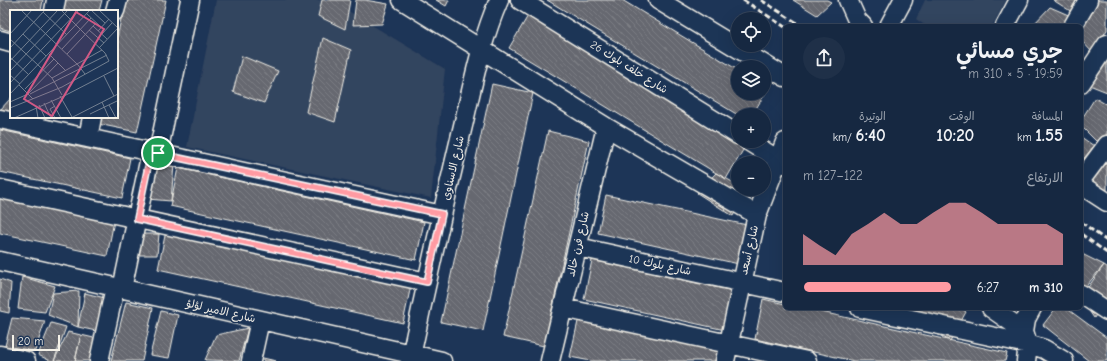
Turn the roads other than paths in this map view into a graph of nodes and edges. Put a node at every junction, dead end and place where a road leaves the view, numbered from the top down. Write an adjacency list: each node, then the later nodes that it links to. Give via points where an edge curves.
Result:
1 (56, 0): 12 (street)
2 (118, 0): 13 (street)
3 (190, 0): 33 (street)
4 (402, 0): 21 (street)
5 (498, 0): 21 (street, شارع الاسناوى, via 489,21)
6 (520, 0): 28 (street, شارع خلف بلوك 26)
7 (658, 0): 22 (street)
8 (848, 0): 14 (street)
9 (903, 0): 15 (street)
10 (1019, 0): 16 (street)
11 (1088, 0): 17 (street)
12 (54, 10)
13 (115, 10)
14 (857, 24)
15 (890, 24)
16 (1006, 24)
17 (1074, 24)
18 (0, 40): 19 (street)
19 (10, 43)
20 (1107, 44): 23 (street)
21 (482, 49): 27 (street); 39 (street, شارع الاسناوى)
22 (783, 75)
23 (1083, 80)
24 (92, 118): 29 (street)
25 (0, 119): 26 (street)
26 (29, 121): 29 (street)
27 (606, 127): 40 (street); 42 (street, شارع فرن خالد)
28 (731, 131)
29 (88, 138): 33 (street)
30 (1107, 145): 35 (street)
31 (759, 148): 34 (street)
32 (783, 152): 34 (street, شارع أسعد)
33 (155, 153): 39 (street); 41 (street)
34 (781, 162): 40 (street, شارع أسعد)
35 (1083, 177)
36 (1083, 185): 38 (street)
37 (0, 189): 41 (street)
38 (1107, 202)
39 (442, 214): 44 (street, شارع الاسناوى)
40 (757, 215): 45 (street, شارع أسعد)
41 (137, 219): 44 (street); 46 (street)
42 (578, 247): 45 (street, شارع بلوك 10); 49 (street, شارع فرن خالد)
43 (0, 261): 46 (street, شارع الامير لؤلؤ)
44 (427, 282): 58 (street, شارع الاسناوى)
45 (742, 282): 47 (street, شارع بلوك 10); 56 (street, شارع أسعد)
46 (119, 288): 54 (street, شارع الامير لؤلؤ); 60 (street)
47 (783, 292)
48 (1083, 295): 53 (street)
49 (563, 308): 56 (street); 63 (street, شارع فرن خالد)
50 (869, 310): 55 (street)
51 (993, 310): 55 (street)
52 (1031, 310): 55 (street, via 1026,319)
53 (1107, 311)
54 (260, 320): 58 (street, شارع الامير لؤلؤ); 61 (street)
55 (1026, 345): 65 (street, via 1044,349)
56 (727, 352): 64 (street)
57 (0, 355): 59 (street)
58 (410, 358): 62 (street, شارع الامير لؤلؤ)
59 (26, 361)
60 (99, 361)
61 (251, 361)
62 (442, 361)
63 (550, 361)
64 (807, 361)
65 (1064, 361)

